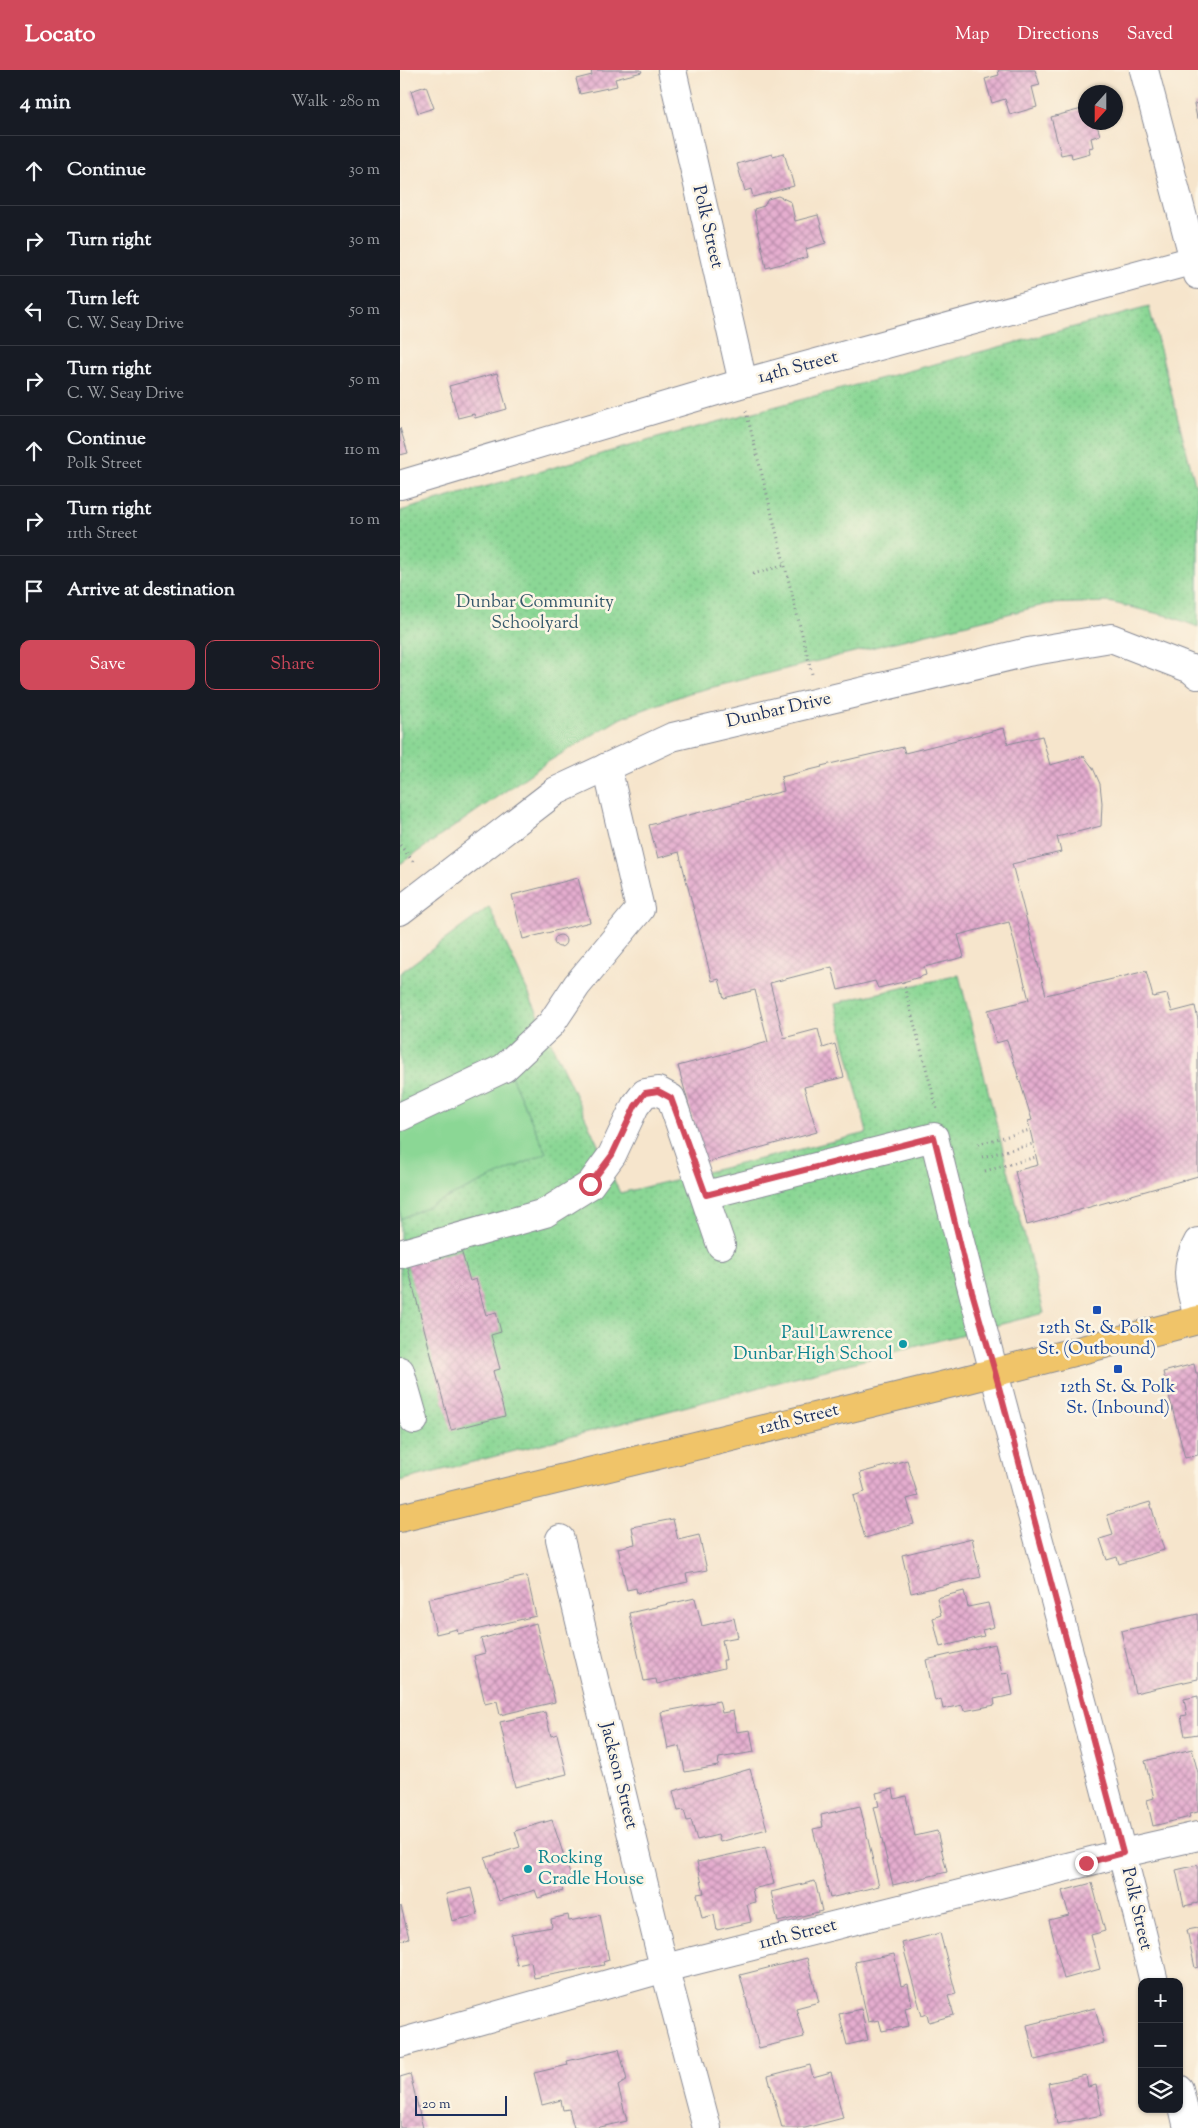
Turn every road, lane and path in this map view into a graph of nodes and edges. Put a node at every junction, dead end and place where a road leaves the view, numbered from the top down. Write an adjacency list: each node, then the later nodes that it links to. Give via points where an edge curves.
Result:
1 (672, 70): 4 (street, Polk Street)
2 (1144, 70): 3 (street)
3 (1197, 265): 4 (street, 14th Street)
4 (744, 395): 5 (street, 14th Street); 6 (path)
5 (400, 486)
6 (785, 566): 7 (path); 8 (path)
7 (753, 574)
8 (812, 674)
9 (1198, 675): 10 (street, Dunbar Drive, via 1191,669 1111,638 1028,652 672,737)
10 (607, 767): 13 (street, Dunbar Drive, via 556,791); 16 (street, via 640,909 577,985 551,1024 504,1068)
11 (400, 845): 12 (path)
12 (413, 862)
13 (400, 911)
14 (903, 982): 15 (path)
15 (938, 1112)
16 (400, 1117)
17 (1030, 1130): 18 (path)
18 (978, 1144)
19 (1033, 1144): 20 (path)
20 (982, 1157)
21 (1036, 1157): 22 (path)
22 (985, 1171)
23 (706, 1195): 25 (street); 26 (street, via 671,1098 658,1091 645,1093 635,1106 612,1155 590,1184 545,1213); 29 (street, Polk Street, via 934,1137)
24 (1198, 1242): 27 (street, via 1191,1254 1188,1272)
25 (721, 1245)
26 (400, 1254)
27 (1198, 1319): 29 (main road, 12th Street)
28 (400, 1371): 30 (street)
29 (995, 1372): 31 (main road, 12th Street); 34 (street, Polk Street)
30 (414, 1420)
31 (400, 1518)
32 (560, 1539): 35 (street, Jackson Street)
33 (1198, 1836): 34 (street, 11th Street)
34 (1123, 1853): 35 (street, 11th Street); 36 (street, Polk Street)
35 (664, 1968): 37 (street, 11th Street); 39 (street, Jackson Street)
36 (1153, 1978)
37 (400, 2042)
38 (1183, 2106): 40 (street)
39 (707, 2128)
40 (1188, 2128)

